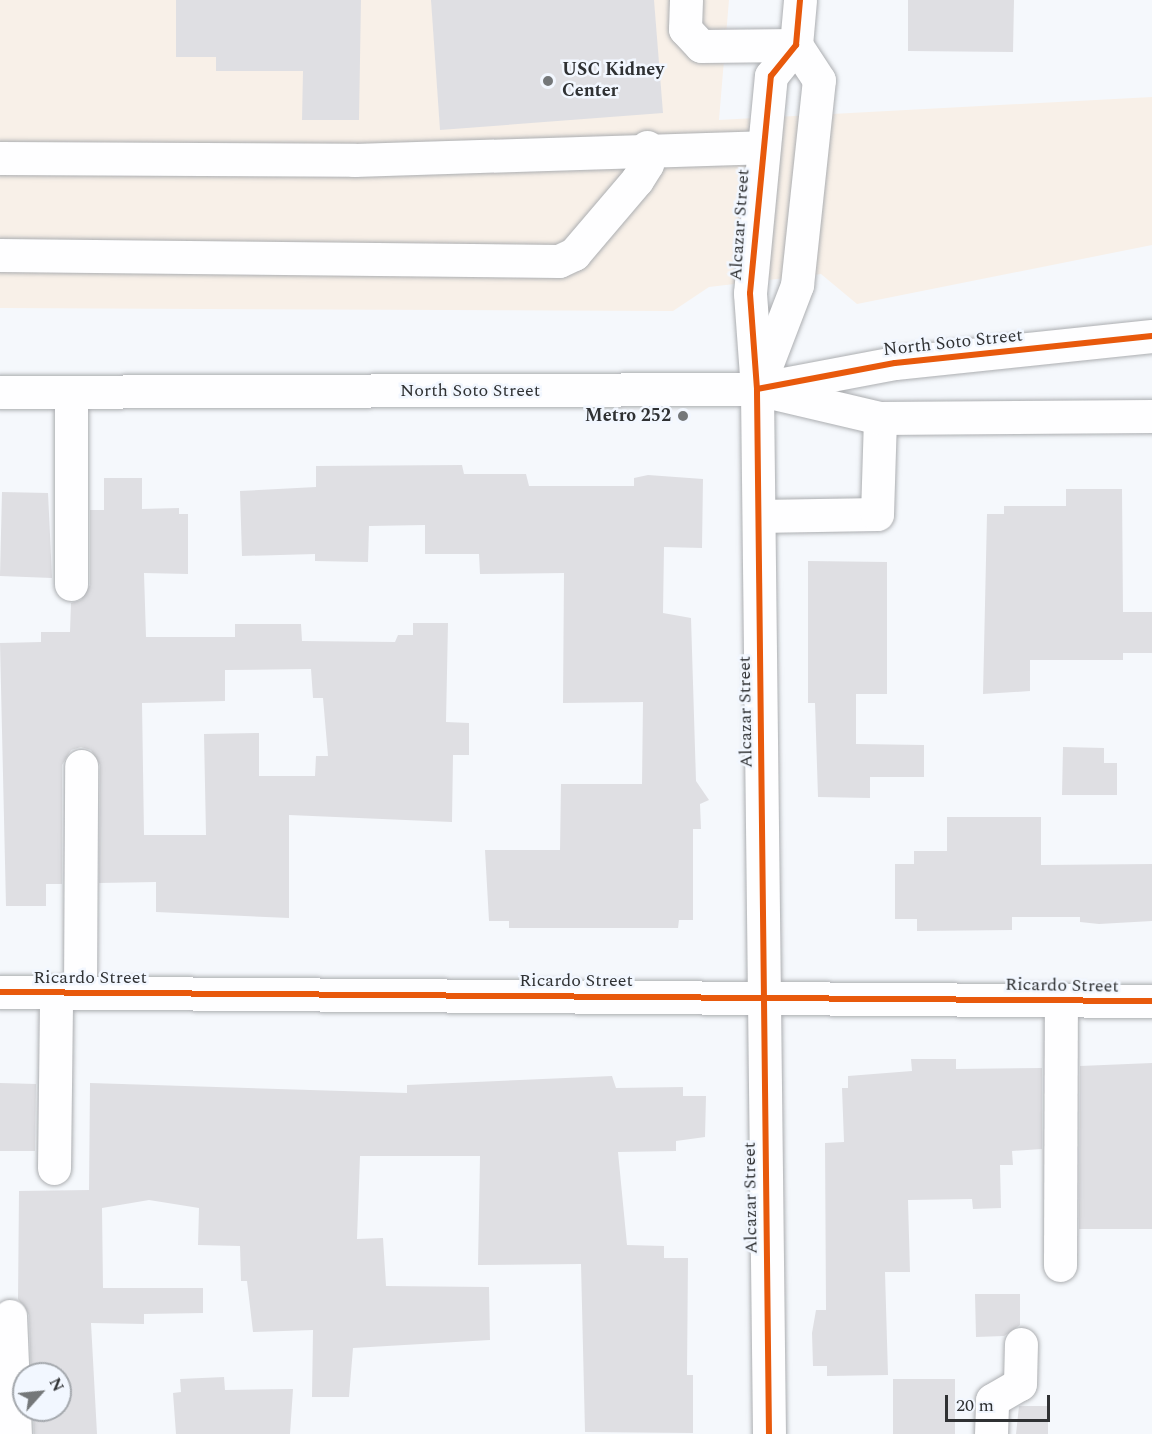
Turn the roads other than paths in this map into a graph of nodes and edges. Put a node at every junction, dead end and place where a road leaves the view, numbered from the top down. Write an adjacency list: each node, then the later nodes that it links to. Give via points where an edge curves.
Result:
1 (686, 0): 3 (street, via 685,29 701,46)
2 (800, 0): 3 (street)
3 (796, 45): 5 (street, Alcazar Street, via 771,76); 9 (street, Alcazar Street, via 819,80 797,285)
4 (647, 147): 5 (street); 6 (street, via 354,160); 7 (street, via 647,164 636,180 574,254 559,261)
5 (762, 147): 9 (street, Alcazar Street, via 750,294)
6 (0, 158)
7 (0, 255)
8 (1152, 336): 9 (street, North Soto Street, via 895,363)
9 (758, 389): 11 (street, North Soto Street); 13 (street); 14 (street, Alcazar Street)
10 (0, 392): 11 (street, North Soto Street)
11 (62, 393): 15 (street)
12 (1152, 416): 13 (street)
13 (880, 418): 14 (street, via 877,514)
14 (759, 516): 19 (street, Alcazar Street)
15 (64, 582)
16 (81, 766): 18 (street)
17 (0, 992): 18 (street, Ricardo Street)
18 (68, 993): 19 (street, Ricardo Street); 22 (street)
19 (764, 997): 20 (street, Ricardo Street); 27 (street, Alcazar Street)
20 (1061, 1001): 21 (street, Ricardo Street); 23 (street)
21 (1152, 1001)
22 (54, 1168)
23 (1060, 1264)
24 (10, 1316): 26 (street)
25 (1022, 1344): 28 (street, via 1020,1384 992,1400)
26 (15, 1434)
27 (769, 1434)
28 (991, 1434)

